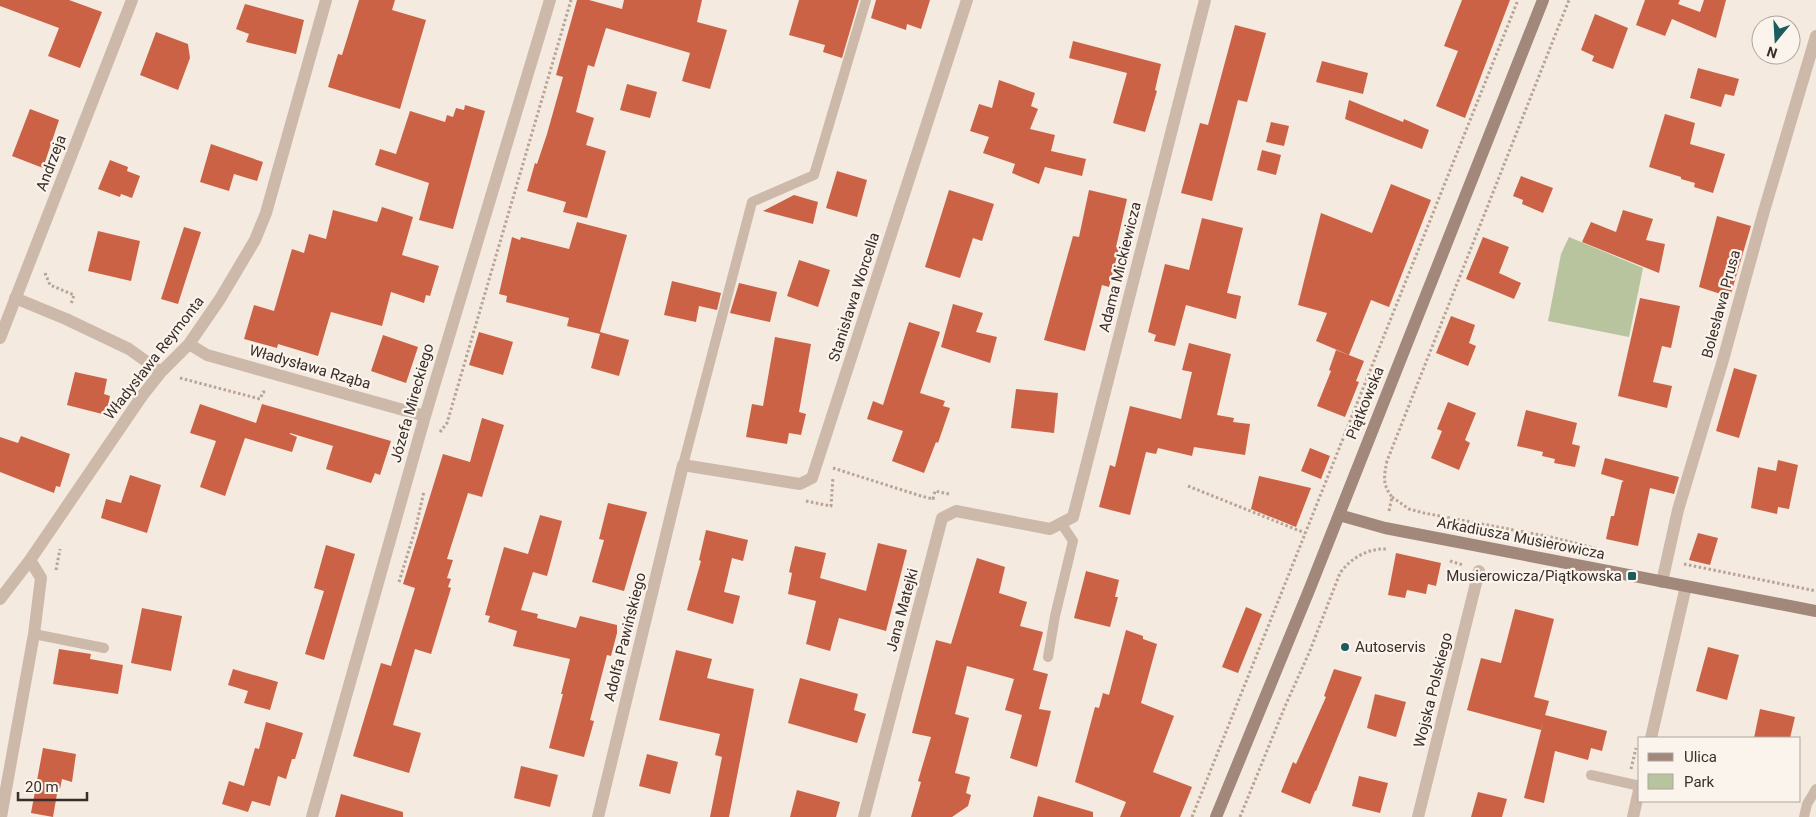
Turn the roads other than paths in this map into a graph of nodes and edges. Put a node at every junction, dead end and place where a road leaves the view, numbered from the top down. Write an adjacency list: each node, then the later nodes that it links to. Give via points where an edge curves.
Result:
1 (132, 0): 9 (street, Andrzeja)
2 (326, 0): 11 (street, Władysława Reymonta, via 261,227 220,299)
3 (550, 0): 13 (street, Józefa Mireckiego)
4 (866, 0): 14 (lane, via 814,175 752,202)
5 (967, 0): 14 (street, Stanisława Worcella, via 812,478 800,484)
6 (1205, 0): 16 (street, Adama Mickiewicza, via 1072,517)
7 (1543, 0): 15 (main road, Piątkowska)
8 (1816, 36): 19 (street, Bolesława Prusa, via 1678,510)
9 (15, 298): 10 (street, Andrzeja); 12 (street, via 130,349)
10 (0, 338)
11 (189, 344): 12 (street, Władysława Reymonta); 13 (street, Władysława Rząba, via 207,355)
12 (167, 374): 17 (street, Władysława Reymonta, via 142,396)
13 (425, 416): 32 (street, Józefa Mireckiego)
14 (683, 465): 33 (street, Adolfa Pawińskiego)
15 (1339, 514): 19 (main road, Arkadiusza Musierowicza, via 1385,528); 35 (main road, Piątkowska)
16 (1056, 526): 25 (lane, via 1073,541); 34 (street, Jana Matejki, via 956,511 942,518)
17 (30, 560): 21 (street, Władysława Reymonta); 23 (street, via 41,578)
18 (1479, 571): 36 (street, Wojska Polskiego)
19 (1662, 582): 20 (main road, Arkadiusza Musierowicza)
20 (1686, 586): 22 (main road, Arkadiusza Musierowicza); 26 (street)
21 (0, 600)
22 (1816, 611)
23 (34, 634): 24 (lane); 31 (street)
24 (104, 648)
25 (1048, 657)
26 (1651, 737)
27 (1592, 774): 28 (lane)
28 (1638, 786)
29 (1816, 789): 38 (lane)
30 (1638, 795): 37 (street)
31 (1, 817)
32 (312, 817)
33 (598, 817)
34 (864, 817)
35 (1216, 817)
36 (1418, 817)
37 (1633, 817)
38 (1804, 817)

